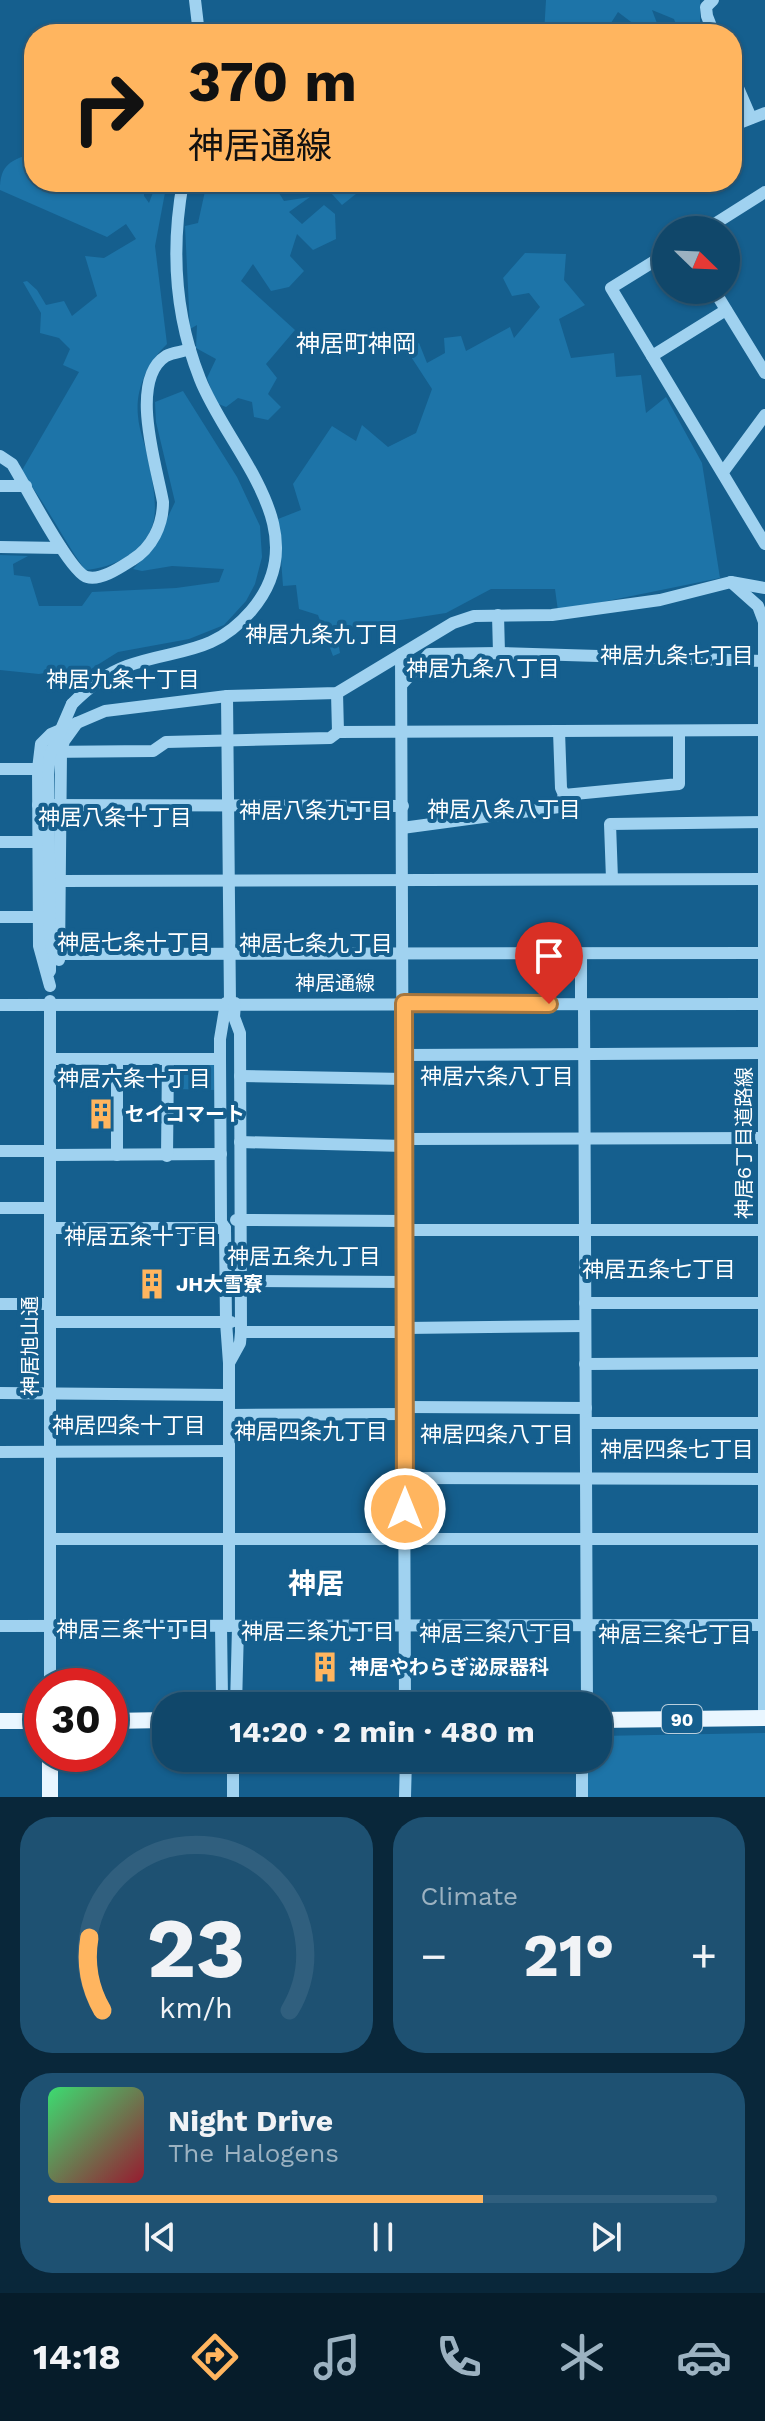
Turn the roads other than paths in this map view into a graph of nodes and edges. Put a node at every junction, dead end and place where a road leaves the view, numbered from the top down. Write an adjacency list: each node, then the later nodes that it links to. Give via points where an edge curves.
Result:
1 (195, 0): 3 (street)
2 (713, 0): 4 (street, via 706,7)
3 (198, 24)
4 (710, 24)
5 (742, 97): 7 (street)
6 (765, 113): 7 (street)
7 (751, 118): 8 (street)
8 (742, 122)
9 (181, 192): 15 (street, via 176,278)
10 (763, 199): 11 (street)
11 (731, 216)
12 (652, 263): 16 (street, via 611,288)
13 (722, 304): 14 (street)
14 (726, 310): 16 (street); 17 (street)
15 (190, 349): 25 (street, via 165,357 151,375 145,399 163,502 152,542 135,559 88,578 78,573); 68 (street, 神居旭山通, bridge, via 200,380 254,474 272,517 274,565 254,608 224,636 201,648 127,666 92,685 72,704 50,755 48,774)
16 (652, 356): 20 (street)
17 (765, 373)
18 (765, 415): 20 (street)
19 (0, 456): 22 (street)
20 (723, 472): 23 (street)
21 (0, 486): 22 (street)
22 (26, 486): 25 (street)
23 (765, 544)
24 (0, 547): 25 (street)
25 (61, 548)
26 (731, 582): 27 (street); 28 (street, via 660,600 552,615); 31 (street, 神居6丁目道路線, via 758,606 764,622)
27 (765, 588)
28 (498, 615): 29 (street); 30 (street, via 453,623)
29 (499, 653): 31 (street); 32 (street, via 429,654)
30 (401, 654): 32 (street); 33 (street)
31 (763, 661): 36 (street, 神居6丁目道路線)
32 (403, 683): 37 (street)
33 (337, 693): 34 (street); 40 (street)
34 (227, 696): 35 (street, via 105,711); 41 (street)
35 (79, 721): 42 (street); 43 (street, via 51,734)
36 (764, 730): 39 (street); 47 (street, 神居6丁目道路線)
37 (403, 731): 38 (street); 40 (street); 50 (street)
38 (559, 731): 39 (street); 46 (street)
39 (679, 731): 46 (street, via 679,784)
40 (338, 732): 41 (street, via 330,738)
41 (227, 740): 42 (street, via 166,742 153,751); 51 (street)
42 (61, 751): 43 (street); 49 (street)
43 (39, 753): 45 (street)
44 (0, 769): 45 (street)
45 (38, 769): 48 (street)
46 (564, 795): 53 (street, via 559,807)
47 (764, 804): 52 (street, 神居6丁目道路線)
48 (38, 805): 49 (street); 55 (street)
49 (61, 805): 51 (street); 59 (street)
50 (403, 806): 51 (street); 53 (street)
51 (229, 807): 60 (street)
52 (764, 822): 57 (street, via 610,824); 58 (street, 神居6丁目道路線)
53 (402, 828): 56 (street)
54 (0, 842): 55 (street)
55 (38, 842): 62 (street)
56 (403, 879): 57 (street); 60 (street); 63 (street)
57 (612, 879): 58 (street)
58 (764, 879): 64 (street, 神居6丁目道路線)
59 (61, 881): 60 (street); 65 (street)
60 (230, 881): 66 (street)
61 (0, 917): 62 (street)
62 (38, 917): 68 (street)
63 (403, 952): 66 (street); 67 (street); 70 (street)
64 (764, 953): 67 (street); 72 (street, 神居6丁目道路線)
65 (61, 954): 66 (street); 68 (street)
66 (230, 954): 69 (street)
67 (581, 954): 71 (street)
68 (50, 986): 74 (street, 神居旭山通)
69 (230, 1003): 70 (street, 神居通線); 74 (street, 神居通線); 80 (street); 82 (street, via 240,1033)
70 (404, 1003): 71 (street, 神居通線); 77 (street)
71 (582, 1004): 72 (street, 神居通線); 76 (street)
72 (764, 1004): 75 (street, 神居6丁目道路線)
73 (0, 1005): 74 (street, 神居通線)
74 (50, 1006): 78 (street, 神居旭山通)
75 (764, 1053): 76 (street); 84 (street, 神居6丁目道路線)
76 (584, 1054): 77 (street); 85 (street)
77 (405, 1055): 83 (street)
78 (50, 1059): 81 (street); 90 (street, 神居旭山通)
79 (168, 1059): 80 (street); 81 (street); 93 (street)
80 (220, 1059): 91 (street)
81 (117, 1060): 92 (street)
82 (240, 1076): 83 (street); 87 (street)
83 (405, 1079): 88 (street)
84 (765, 1090): 86 (street, 神居6丁目道路線)
85 (585, 1139): 86 (street); 88 (street); 101 (street)
86 (765, 1139): 94 (street, 神居6丁目道路線)
87 (240, 1142): 88 (street); 97 (street)
88 (405, 1142): 99 (street)
89 (0, 1151): 90 (street)
90 (50, 1153): 92 (street); 96 (street, 神居旭山通)
91 (221, 1154): 93 (street); 98 (street)
92 (117, 1155): 93 (street)
93 (167, 1156)
94 (765, 1186): 102 (street, 神居6丁目道路線)
95 (0, 1208): 96 (street)
96 (50, 1208): 100 (street, 神居旭山通)
97 (241, 1220): 98 (street); 99 (street); 103 (street)
98 (223, 1225): 100 (street); 111 (street)
99 (405, 1226): 101 (street); 104 (street)
100 (50, 1228): 108 (street, 神居旭山通)
101 (585, 1229): 102 (street); 105 (street)
102 (765, 1230): 106 (street, 神居6丁目道路線)
103 (241, 1281): 104 (street); 113 (street)
104 (405, 1282): 114 (street)
105 (585, 1303): 106 (street); 112 (street)
106 (764, 1303): 109 (street, 神居6丁目道路線)
107 (0, 1304): 108 (street)
108 (50, 1304): 110 (street, 神居旭山通)
109 (765, 1318): 116 (street, 神居6丁目道路線)
110 (50, 1322): 111 (street); 119 (street, 神居旭山通)
111 (226, 1322): 113 (street); 115 (street)
112 (585, 1326): 114 (street); 117 (street)
113 (241, 1327): 114 (street); 115 (street, via 240,1343)
114 (405, 1330): 122 (street)
115 (229, 1363): 120 (street)
116 (765, 1363): 117 (street); 125 (street, 神居6丁目道路線)
117 (585, 1364): 121 (street)
118 (0, 1393): 119 (street)
119 (50, 1393): 120 (street); 128 (street, 神居旭山通)
120 (229, 1395): 123 (street)
121 (586, 1408): 122 (street); 124 (street)
122 (405, 1411): 123 (street); 129 (street)
123 (229, 1415): 126 (street)
124 (586, 1423): 125 (street); 130 (street)
125 (764, 1423): 131 (street, 神居6丁目道路線)
126 (229, 1451): 128 (street); 132 (street)
127 (0, 1452): 128 (street)
128 (50, 1452): 133 (street, 神居旭山通)
129 (405, 1478): 130 (street); 134 (street)
130 (586, 1479): 131 (street); 136 (street)
131 (764, 1479): 135 (street, 神居6丁目道路線)
132 (229, 1538): 133 (street); 134 (street); 139 (street)
133 (50, 1539): 141 (street, 神居旭山通)
134 (405, 1539): 136 (street); 142 (street)
135 (764, 1539): 136 (street); 137 (street, 神居6丁目道路線)
136 (586, 1540): 140 (street)
137 (765, 1625): 140 (street); 148 (street, 神居6丁目道路線)
138 (0, 1626): 141 (street)
139 (229, 1626): 141 (street); 142 (street); 144 (street); 145 (street)
140 (586, 1626): 142 (street); 147 (street)
141 (50, 1627): 143 (street, 神居旭山通)
142 (405, 1627): 146 (street)
143 (50, 1668)
144 (222, 1692)
145 (235, 1692)
146 (405, 1692)
147 (587, 1692)
148 (765, 1718): 150 (main road, 90)
149 (152, 1720): 153 (main road)
150 (612, 1720)
151 (0, 1721): 152 (main road)
152 (24, 1721)
153 (128, 1721)
154 (50, 1772): 158 (main road)
155 (233, 1772): 159 (street)
156 (406, 1772): 160 (street)
157 (582, 1772): 161 (street)
158 (50, 1797)
159 (233, 1797)
160 (405, 1797)
161 (582, 1797)

